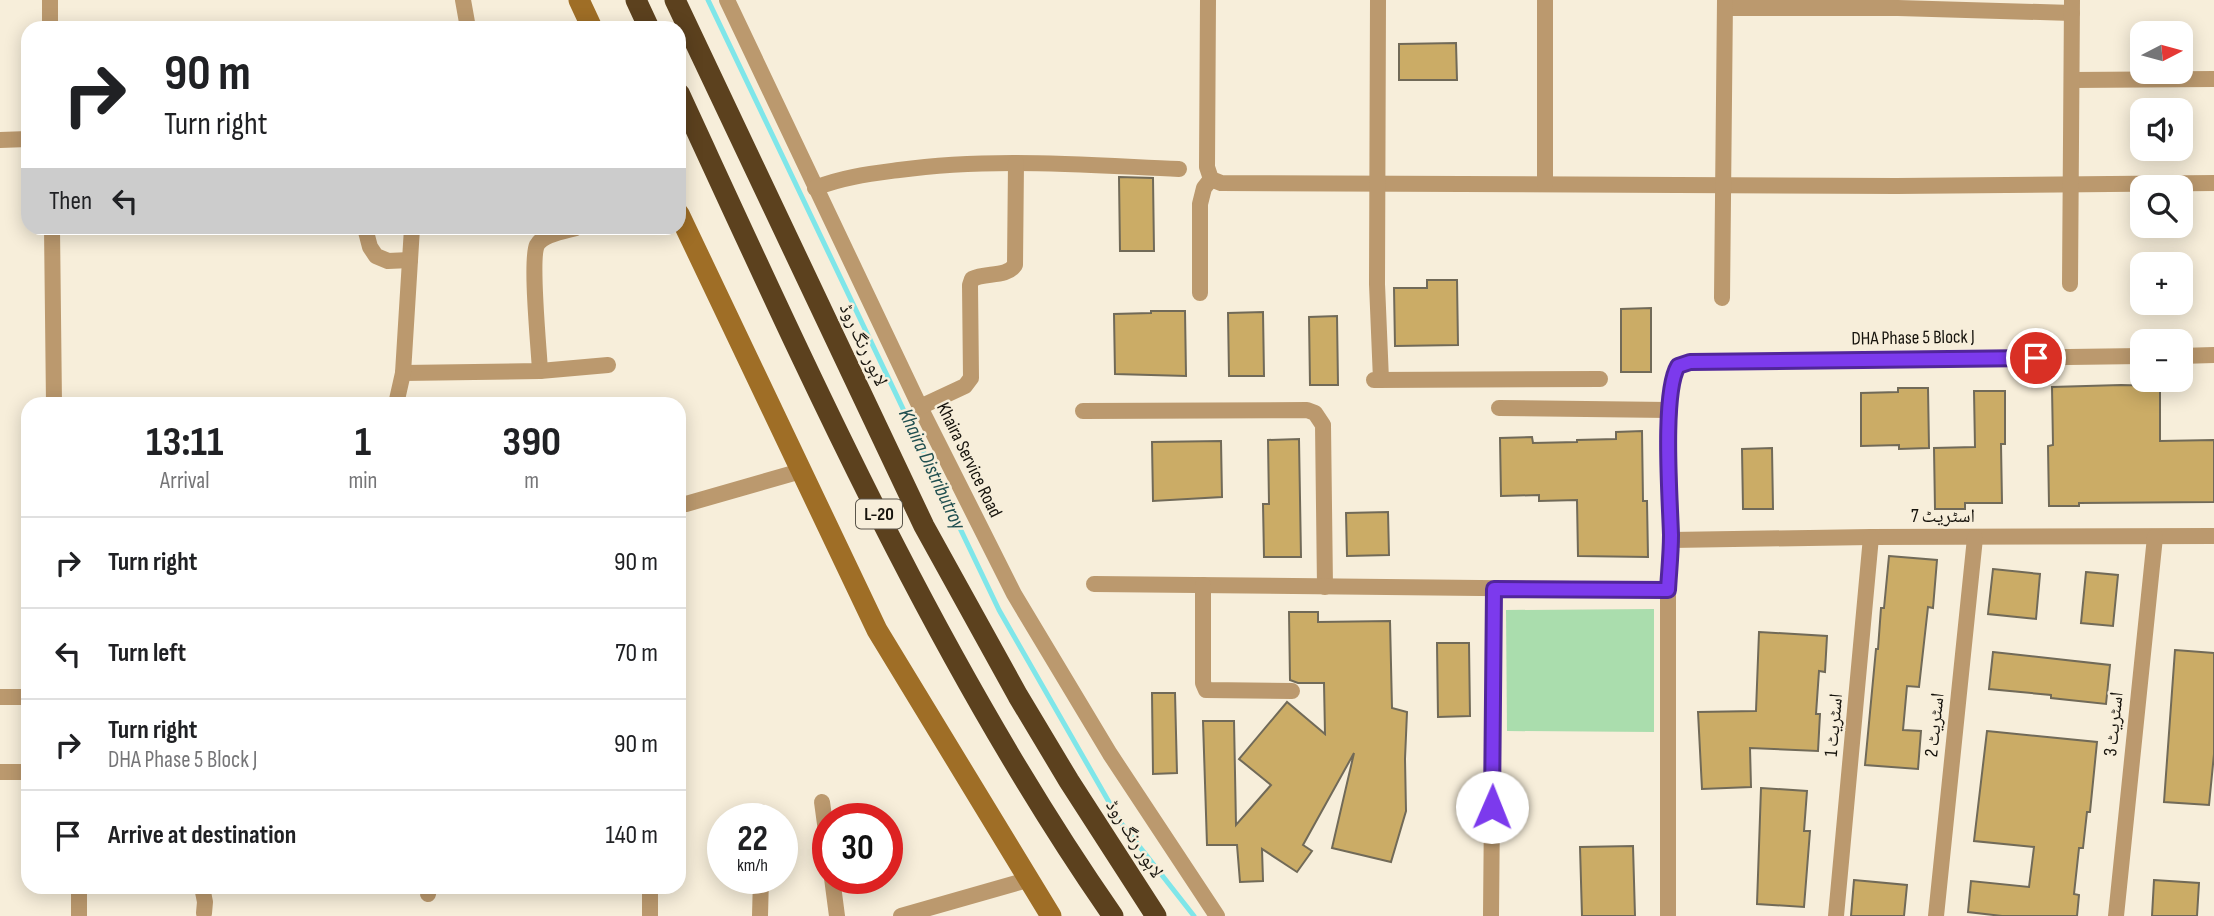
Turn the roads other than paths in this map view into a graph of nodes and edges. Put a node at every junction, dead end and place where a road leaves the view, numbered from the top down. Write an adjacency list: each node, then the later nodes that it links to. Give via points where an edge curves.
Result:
1 (50, 0): 13 (street)
2 (463, 0): 14 (street)
3 (579, 0): 15 (street)
4 (636, 0): 16 (highway)
5 (675, 0): 17 (highway, لاہور رنگ روڈ / L-20)
6 (727, 0): 32 (street, Khaira Service Road)
7 (1208, 0): 26 (street, via 1207,166)
8 (1378, 0): 29 (street)
9 (1545, 0): 30 (street)
10 (1725, 4): 11 (street); 31 (street)
11 (1898, 4): 12 (street)
12 (2072, 6): 20 (street)
13 (50, 21)
14 (466, 21)
15 (589, 21)
16 (646, 21)
17 (685, 21)
18 (686, 23): 86 (highway, لاہور رنگ روڈ / L-20, via 924,526 1018,696)
19 (2214, 79): 20 (street)
20 (2072, 80): 27 (street)
21 (686, 108): 85 (highway, L-20, via 904,564 1008,750)
22 (21, 139): 23 (street)
23 (0, 140)
24 (1016, 163): 25 (street); 32 (street, via 934,165 841,178); 51 (street, via 1015,265 1006,273 978,276 970,285 971,378 965,386)
25 (1179, 169)
26 (1212, 179): 29 (street, via 1221,183); 40 (street, via 1200,204)
27 (2069, 183): 28 (street); 31 (street); 39 (street)
28 (2214, 183)
29 (1378, 184): 30 (street); 48 (street, via 1377,380)
30 (1545, 184): 31 (street)
31 (1723, 185): 41 (street)
32 (815, 188): 51 (street, Khaira Service Road)
33 (686, 229): 55 (street)
34 (52, 235): 49 (street)
35 (367, 235): 38 (street, via 376,256 388,261)
36 (412, 235): 38 (street)
37 (554, 235): 46 (street, via 537,246)
38 (410, 260): 47 (street)
39 (2070, 284)
40 (1200, 293)
41 (1722, 298)
42 (2214, 355): 44 (street)
43 (2130, 356): 53 (street, DHA Phase 5 Block J, via 1684,363 1673,374)
44 (2193, 356)
45 (608, 365): 46 (street)
46 (540, 371): 47 (street)
47 (403, 373): 50 (street)
48 (1600, 379)
49 (54, 397)
50 (398, 397)
51 (919, 407): 87 (street, Khaira Service Road, via 1014,594 1110,754)
52 (1499, 408): 53 (street)
53 (1669, 410): 61 (street)
54 (1083, 411): 64 (street, via 1315,413 1323,425)
55 (801, 471): 56 (street); 72 (street, via 877,630)
56 (686, 504)
57 (2214, 536): 59 (street, اسٹریٹ 7)
58 (1871, 537): 60 (street, اسٹریٹ 7); 61 (street, اسٹریٹ 7); 90 (street, اسٹریٹ 1)
59 (2155, 537): 60 (street, اسٹریٹ 7); 92 (street, اسٹریٹ 3)
60 (1975, 538): 91 (street, اسٹریٹ 2)
61 (1671, 540): 66 (street)
62 (1094, 584): 63 (street)
63 (1203, 586): 64 (street); 67 (street, via 1206,690)
64 (1325, 587): 65 (street)
65 (1494, 589): 66 (street); 88 (street)
66 (1668, 590): 89 (street)
67 (1292, 691)
68 (0, 697): 69 (street)
69 (21, 697)
70 (0, 772): 71 (street)
71 (21, 772)
72 (1027, 880): 83 (street); 84 (street)
73 (79, 894): 79 (street)
74 (203, 894): 78 (street)
75 (650, 894): 80 (street)
76 (761, 894): 81 (street)
77 (834, 894): 82 (street)
78 (204, 913)
79 (79, 916)
80 (650, 916)
81 (761, 916)
82 (837, 916)
83 (901, 916)
84 (1051, 916)
85 (1113, 916)
86 (1156, 916)
87 (1217, 916)
88 (1491, 916)
89 (1668, 916)
90 (1836, 916)
91 (1936, 916)
92 (2116, 916)

